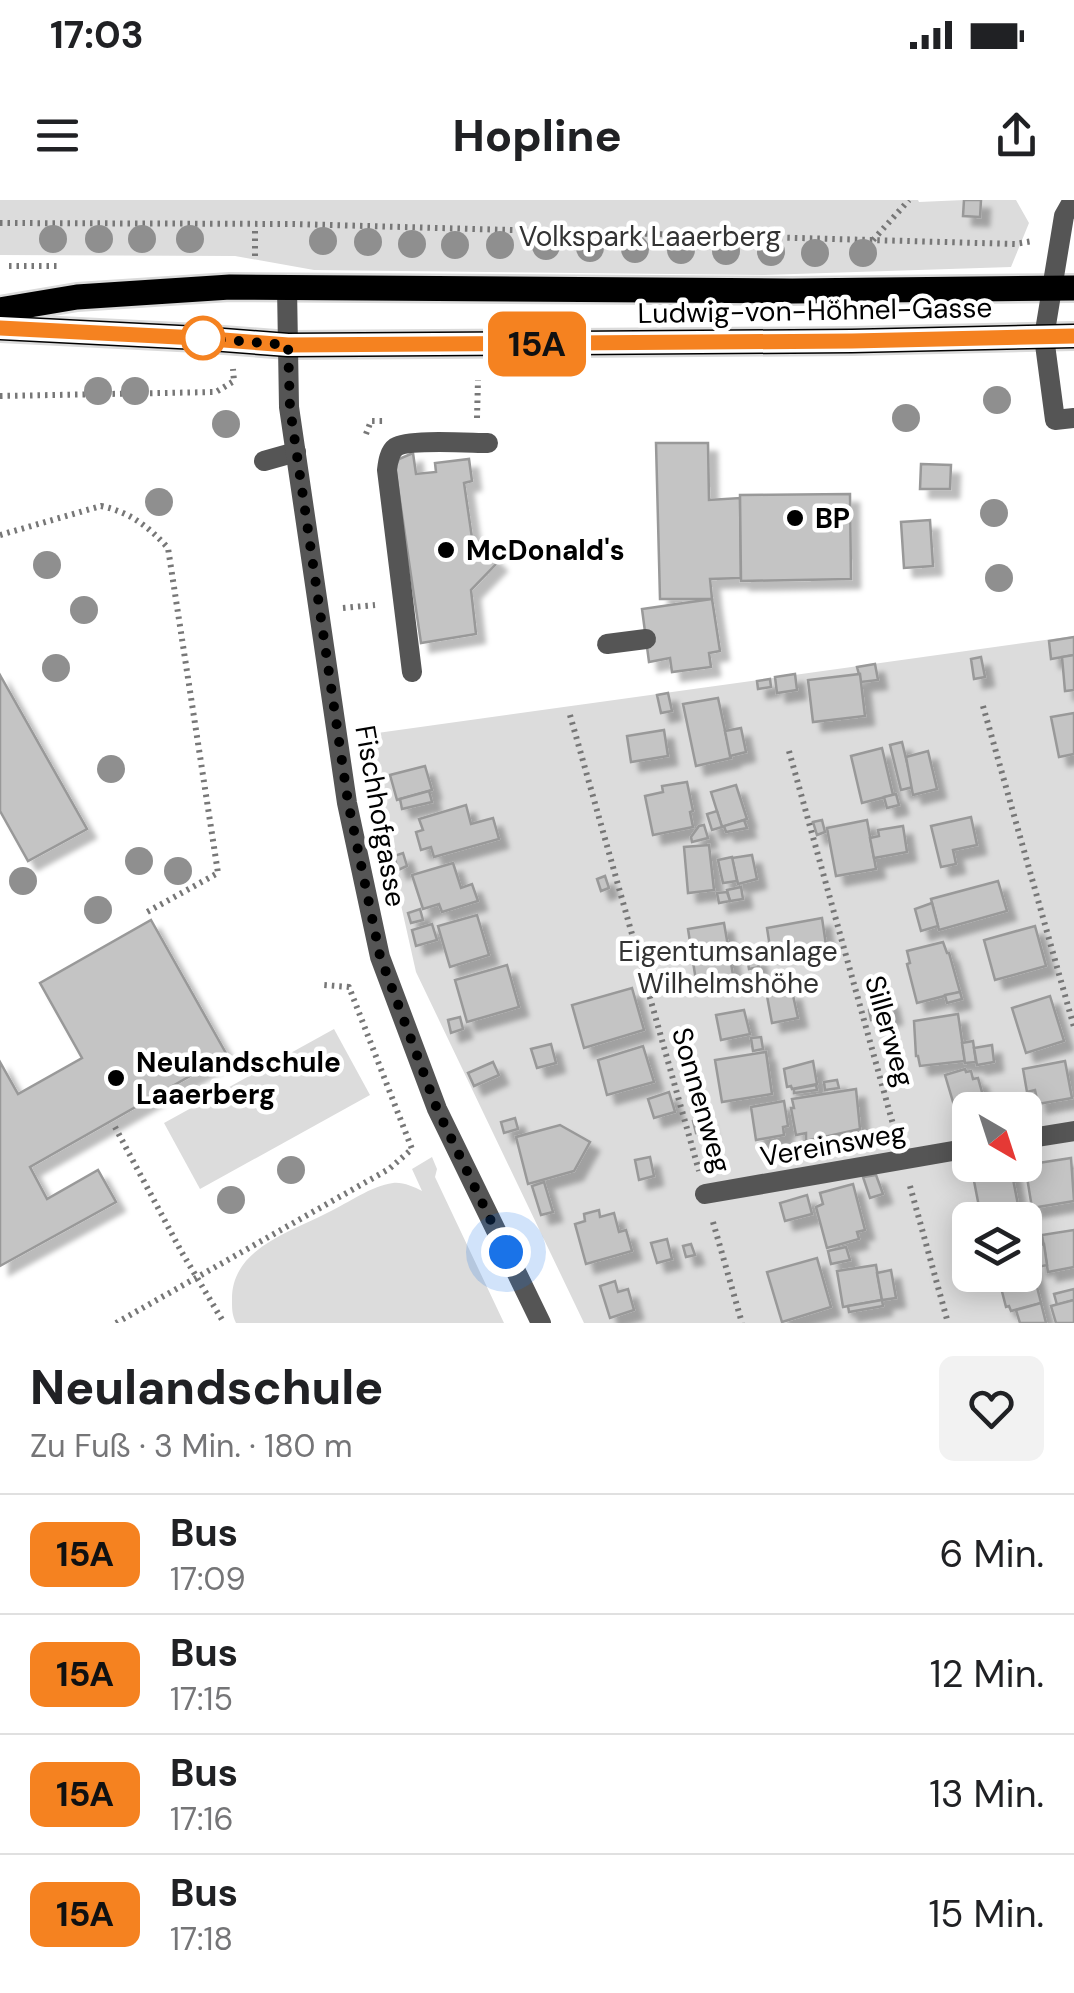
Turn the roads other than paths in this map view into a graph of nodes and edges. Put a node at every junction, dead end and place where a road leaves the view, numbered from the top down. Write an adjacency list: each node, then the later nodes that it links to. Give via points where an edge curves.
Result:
1 (1073, 200): 3 (street, via 1064,216)
2 (287, 288): 3 (main road, Ludwig-von-Höhnel-Gasse); 4 (main road, Ludwig-von-Höhnel-Gasse, via 77,298); 8 (street, Fischhofgasse)
3 (1063, 288): 7 (street)
4 (0, 310)
5 (0, 328): 8 (main road, Ludwig-von-Höhnel-Gasse)
6 (1074, 336): 7 (main road, Ludwig-von-Höhnel-Gasse)
7 (1044, 337): 8 (main road, Ludwig-von-Höhnel-Gasse); 9 (street, via 1055,420)
8 (288, 345): 11 (street, Fischhofgasse)
9 (1074, 418)
10 (488, 443): 15 (street, via 409,443 388,457)
11 (296, 452): 12 (street); 20 (street, Fischhofgasse, via 348,802 380,956 437,1109)
12 (264, 461)
13 (646, 638): 14 (street)
14 (607, 644)
15 (412, 672)
16 (1074, 1131): 17 (street)
17 (1042, 1136)
18 (952, 1151): 19 (street, Vereinsweg)
19 (705, 1194)
20 (540, 1323)

